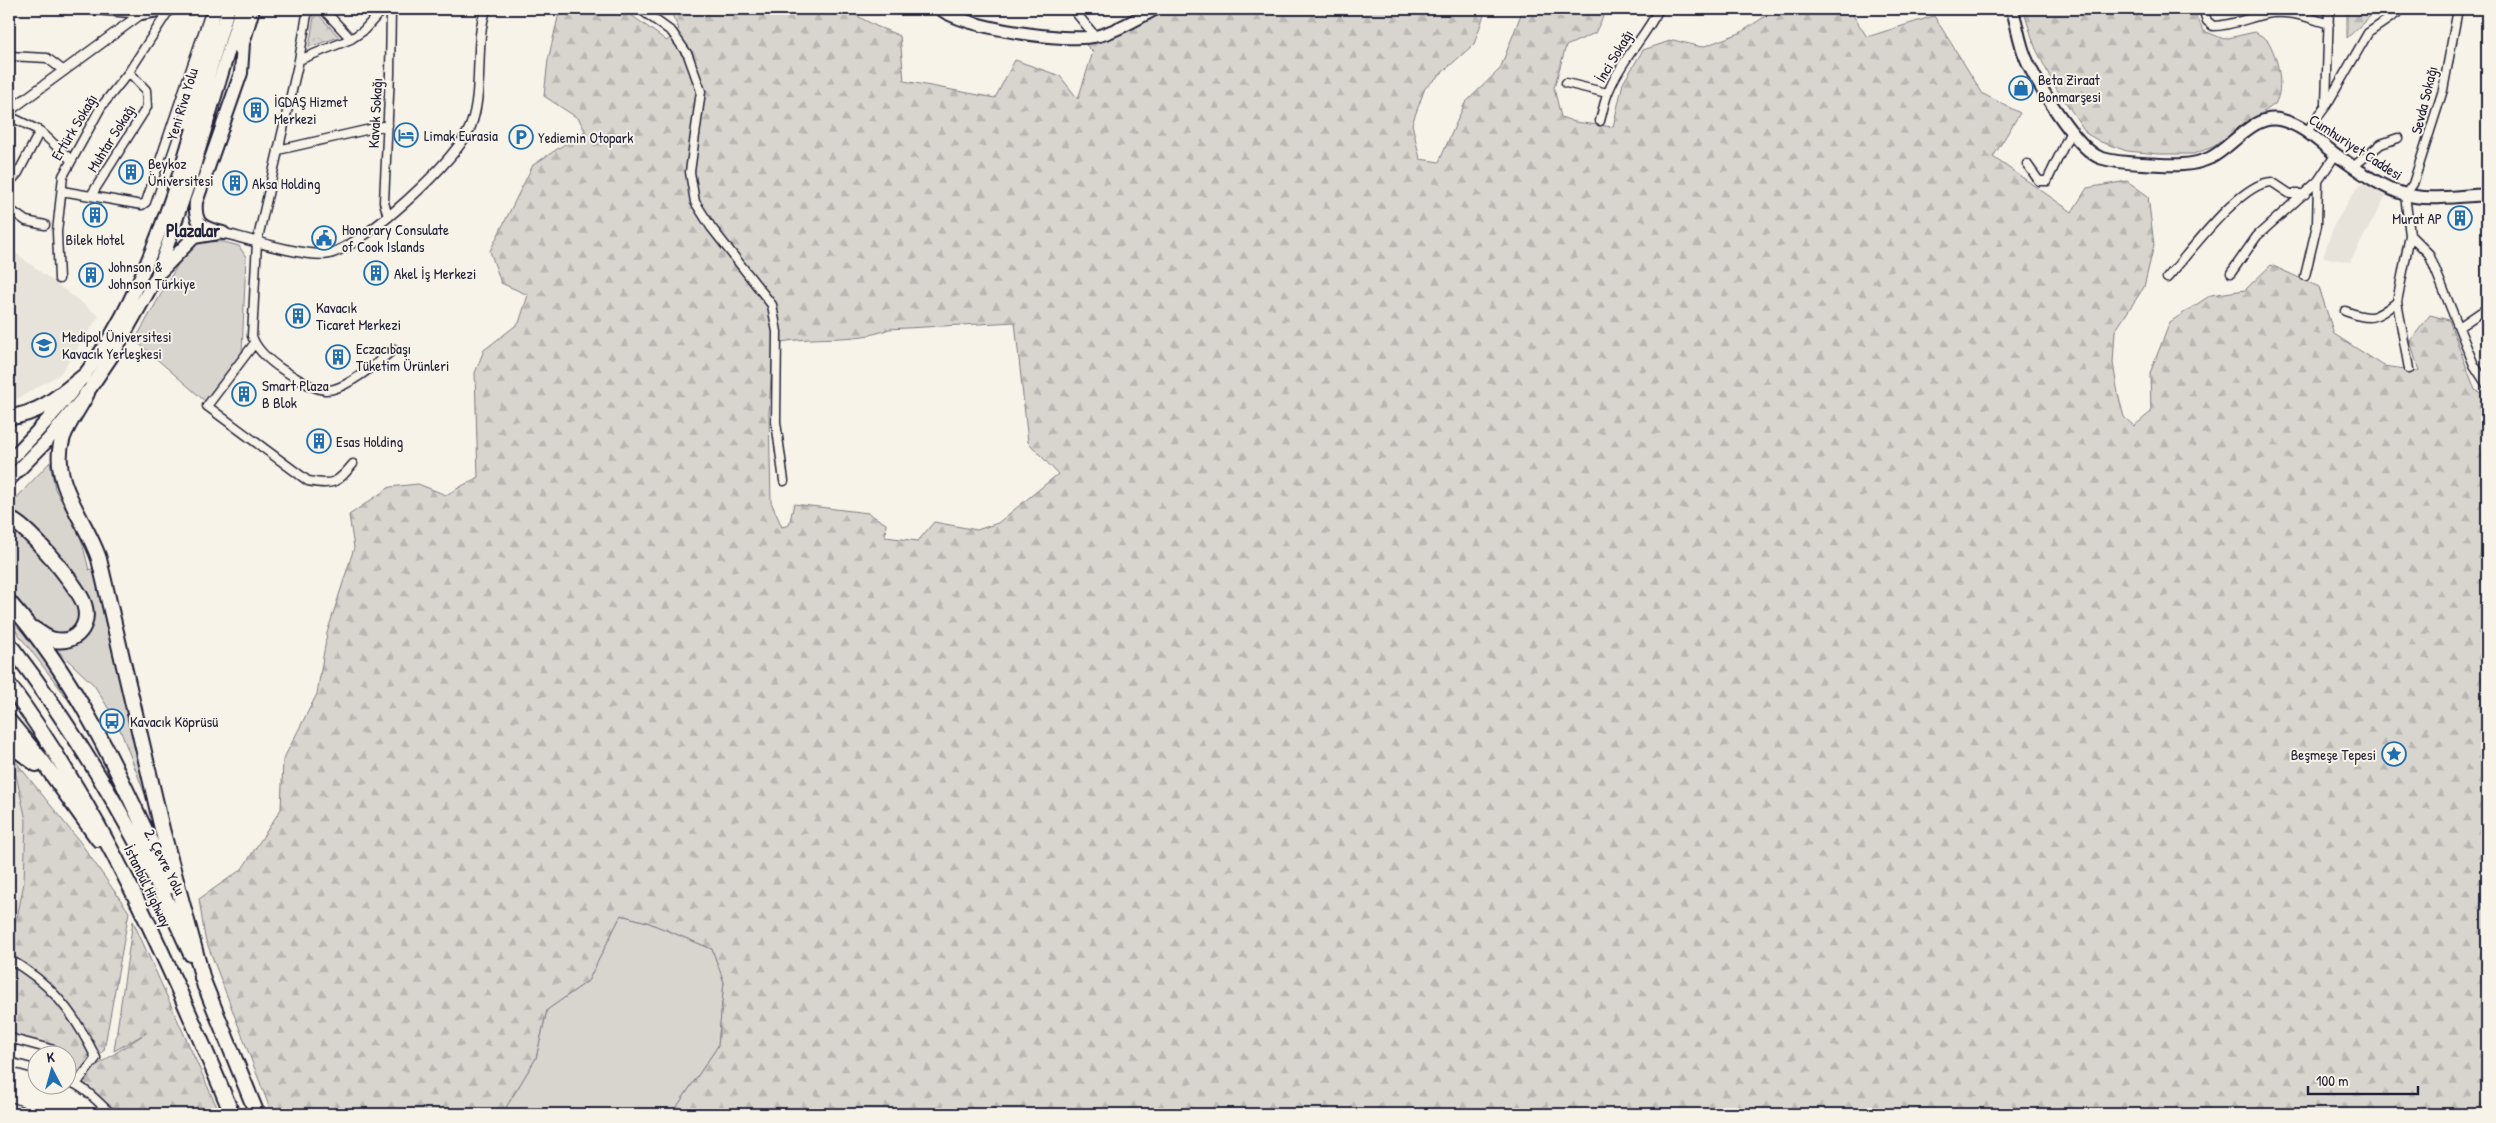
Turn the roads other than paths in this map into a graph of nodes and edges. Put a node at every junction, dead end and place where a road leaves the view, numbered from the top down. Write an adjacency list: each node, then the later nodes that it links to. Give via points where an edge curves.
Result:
1 (85, 9): 23 (street)
2 (169, 9): 23 (main road); 32 (street, Ertürk Sokağı)
3 (215, 9): 53 (street, via 205,24 146,202 142,205); 60 (highway)
4 (228, 9): 60 (highway, Yeni Riva Yolu)
5 (241, 9): 49 (highway, Yeni Riva Yolu)
6 (253, 9): 28 (highway)
7 (308, 9): 30 (street)
8 (323, 9): 27 (street)
9 (383, 9): 27 (street, via 363,31)
10 (391, 9): 39 (street, Kavak Sokağı)
11 (640, 9): 83 (street, via 672,32 688,55 701,91 690,172 695,202 772,305 778,332 776,422)
12 (940, 9): 26 (main road, via 967,21 1056,39)
13 (1072, 9): 24 (street)
14 (1081, 9): 24 (street)
15 (1156, 9): 26 (main road)
16 (1659, 9): 34 (street, İnci Sokağı, via 1630,52)
17 (2012, 9): 41 (main road, Cumhuriyet Caddesi, via 2024,55 2033,75)
18 (2203, 9): 25 (street, via 2207,21 2213,26 2270,13 2308,16)
19 (2329, 9): 25 (street)
20 (2403, 9): 35 (street, via 2368,34)
21 (2458, 9): 55 (street, Sevda Sokağı, via 2443,90 2413,184)
22 (484, 11): 58 (street, via 475,106 467,136 427,182)
23 (141, 14): 31 (street)
24 (1083, 20): 26 (street)
25 (2329, 24): 35 (street)
26 (1095, 36)
27 (351, 38): 30 (street)
28 (243, 42): 49 (highway, via 213,132); 61 (highway, via 242,73 196,202 195,214 201,224)
29 (9, 56): 31 (street, via 47,58)
30 (299, 60): 44 (street)
31 (64, 71): 36 (street)
32 (129, 72): 46 (street, Ertürk Sokağı, via 101,106); 53 (street, Muhtar Sokağı, via 146,90 147,107)
33 (1566, 83): 34 (street)
34 (1608, 94): 38 (street, İnci Sokağı)
35 (2326, 106): 42 (street)
36 (9, 111)
37 (9, 116): 40 (street)
38 (1600, 121)
39 (388, 125): 44 (street); 58 (street, Kavak Sokağı, via 384,202)
40 (40, 131): 46 (street); 51 (street)
41 (2071, 131): 42 (main road, Cumhuriyet Caddesi, via 2088,151 2101,158 2129,163 2183,165 2212,157 2258,123 2269,119 2281,120); 47 (street, via 2047,181 2039,181)
42 (2308, 131): 45 (main road, Cumhuriyet Caddesi)
43 (2398, 138): 48 (street, via 2381,144)
44 (278, 150): 63 (street)
45 (2336, 154): 48 (main road, Cumhuriyet Caddesi); 50 (street)
46 (70, 159): 52 (street, Ertürk Sokağı, via 63,176)
47 (2027, 164)
48 (2354, 166): 55 (main road, Cumhuriyet Caddesi)
49 (192, 173): 65 (highway)
50 (2318, 181): 54 (street); 66 (street, via 2317,225)
51 (9, 184)
52 (62, 191): 53 (street); 68 (street, Ertürk Sokağı, via 57,232)
53 (92, 194)
54 (2305, 194): 64 (street, via 2257,236); 67 (street, via 2290,194 2272,182 2255,185 2201,237)
55 (2405, 194): 56 (main road, Cumhuriyet Caddesi, via 2434,197); 62 (street)
56 (2487, 195)
57 (9, 209): 59 (street, via 26,221)
58 (388, 217): 63 (street, via 333,253 317,254)
59 (44, 225)
60 (158, 229): 76 (highway, Yeni Riva Yolu, via 122,314)
61 (222, 233): 63 (street); 65 (highway, via 194,236)
62 (2410, 235): 69 (street); 72 (street, via 2428,254)
63 (257, 242): 73 (street, via 251,321)
64 (2231, 273)
65 (157, 276): 78 (highway)
66 (2305, 276)
67 (2166, 278)
68 (59, 279)
69 (2397, 302): 71 (street, via 2379,315 2366,318); 75 (street)
70 (2487, 308): 72 (street)
71 (2345, 311)
72 (2459, 327): 77 (street, via 2474,365)
73 (254, 344): 74 (street, via 278,366 306,384 326,390 361,376); 81 (street, via 207,406 308,481 327,485 339,481)
74 (394, 349)
75 (2409, 369)
76 (84, 376): 79 (highway, via 46,405 28,414); 80 (highway, Yeni Riva Yolu, via 60,408)
77 (2486, 382)
78 (87, 393): 82 (highway); 93 (highway, via 64,436 60,470 66,490 88,530 99,559 160,821)
79 (9, 417)
80 (9, 461)
81 (353, 464)
82 (9, 480)
83 (784, 481)
84 (9, 519): 86 (highway, via 28,531 72,582 85,605 86,623 78,635 70,639 55,640)
85 (9, 602): 86 (highway)
86 (31, 627): 93 (highway, via 108,751)
87 (9, 644): 95 (highway, 2. Çevre Yolu, via 105,784 167,901)
88 (9, 685): 92 (highway, İstanbul Highway, via 67,771)
89 (9, 720): 91 (highway)
90 (9, 744): 91 (highway, via 34,761)
91 (60, 787): 92 (highway)
92 (124, 874): 105 (highway, İstanbul Highway, via 165,959)
93 (192, 932): 95 (highway)
94 (9, 960): 100 (street, via 62,1000 82,1030 96,1058)
95 (205, 987): 106 (highway, 2. Çevre Yolu)
96 (10, 1038): 97 (street); 98 (street)
97 (39, 1046)
98 (9, 1060): 99 (street)
99 (28, 1067)
100 (78, 1081)
101 (78, 1086): 104 (street)
102 (9, 1106): 103 (street)
103 (29, 1114)
104 (111, 1114)
105 (232, 1114)
106 (256, 1114)

